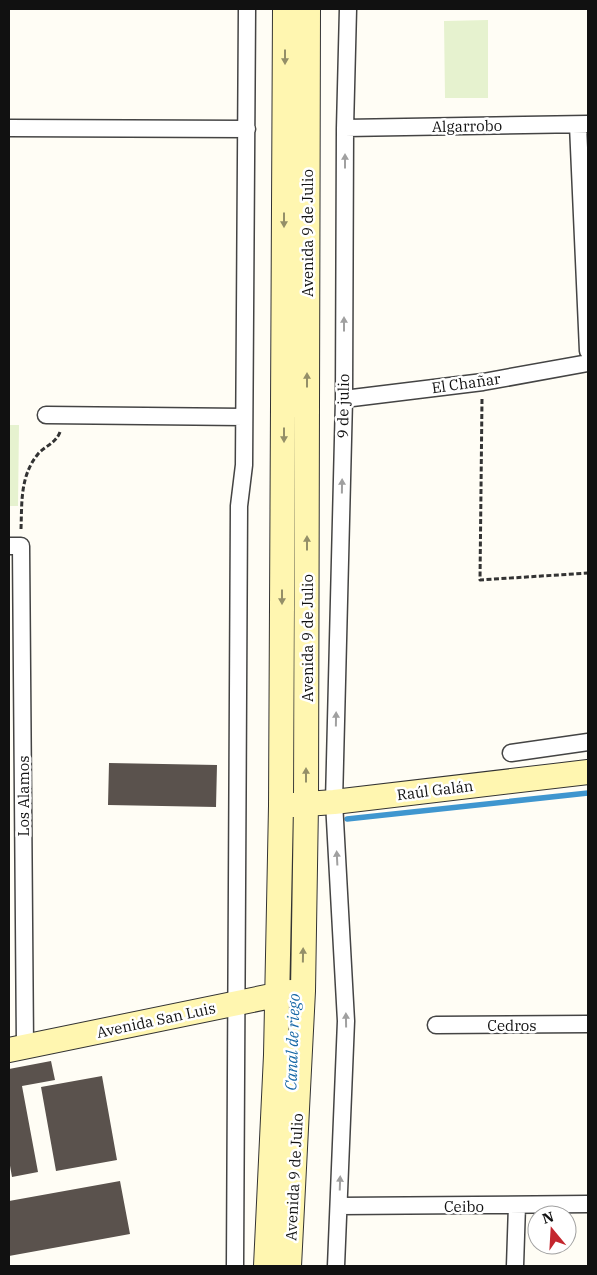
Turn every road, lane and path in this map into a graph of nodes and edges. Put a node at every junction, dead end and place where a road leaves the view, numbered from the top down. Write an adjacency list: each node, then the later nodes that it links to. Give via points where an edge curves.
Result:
1 (247, 9): 8 (street)
2 (285, 9): 23 (main road, one-way to 23)
3 (308, 9): 22 (main road, Avenida 9 de Julio, one-way to 3)
4 (348, 9): 7 (street, 9 de julio)
5 (583, 124): 7 (street, Algarrobo); 9 (street)
6 (9, 128): 8 (street)
7 (345, 128): 12 (street, 9 de julio, one-way to 7)
8 (247, 129): 15 (street)
9 (588, 351)
10 (588, 363): 11 (street, El Chañar)
11 (482, 382): 12 (street, El Chañar); 17 (path, via 480,580)
12 (344, 399): 21 (street, 9 de julio, one-way to 12)
13 (46, 415): 14 (street)
14 (67, 416): 15 (street); 16 (path, via 58,437 39,453 24,475)
15 (244, 417): 26 (street, via 239,516)
16 (15, 546): 29 (street, Los Alamos)
17 (588, 573)
18 (588, 742): 19 (street)
19 (511, 752)
20 (588, 772): 21 (main road, Raúl Galán)
21 (334, 802): 22 (main road, Raúl Galán); 32 (street, 9 de julio, one-way to 21, via 346,1021)
22 (306, 804): 23 (main road, Raúl Galán); 24 (main road, Avenida 9 de Julio, one-way to 22)
23 (280, 806): 25 (main road)
24 (302, 990): 25 (main road, Avenida San Luis); 35 (main road, Avenida 9 de Julio)
25 (276, 994): 26 (main road, Avenida San Luis); 34 (main road, via 276,1065)
26 (237, 1002): 29 (main road, Avenida San Luis); 33 (street)
27 (588, 1024): 28 (street, Cedros)
28 (436, 1025)
29 (17, 1049)
30 (588, 1204): 31 (street, Ceibo)
31 (517, 1205): 32 (street, Ceibo); 37 (street)
32 (339, 1206): 36 (street, 9 de julio)
33 (235, 1266)
34 (266, 1266)
35 (289, 1266)
36 (336, 1266)
37 (515, 1266)

